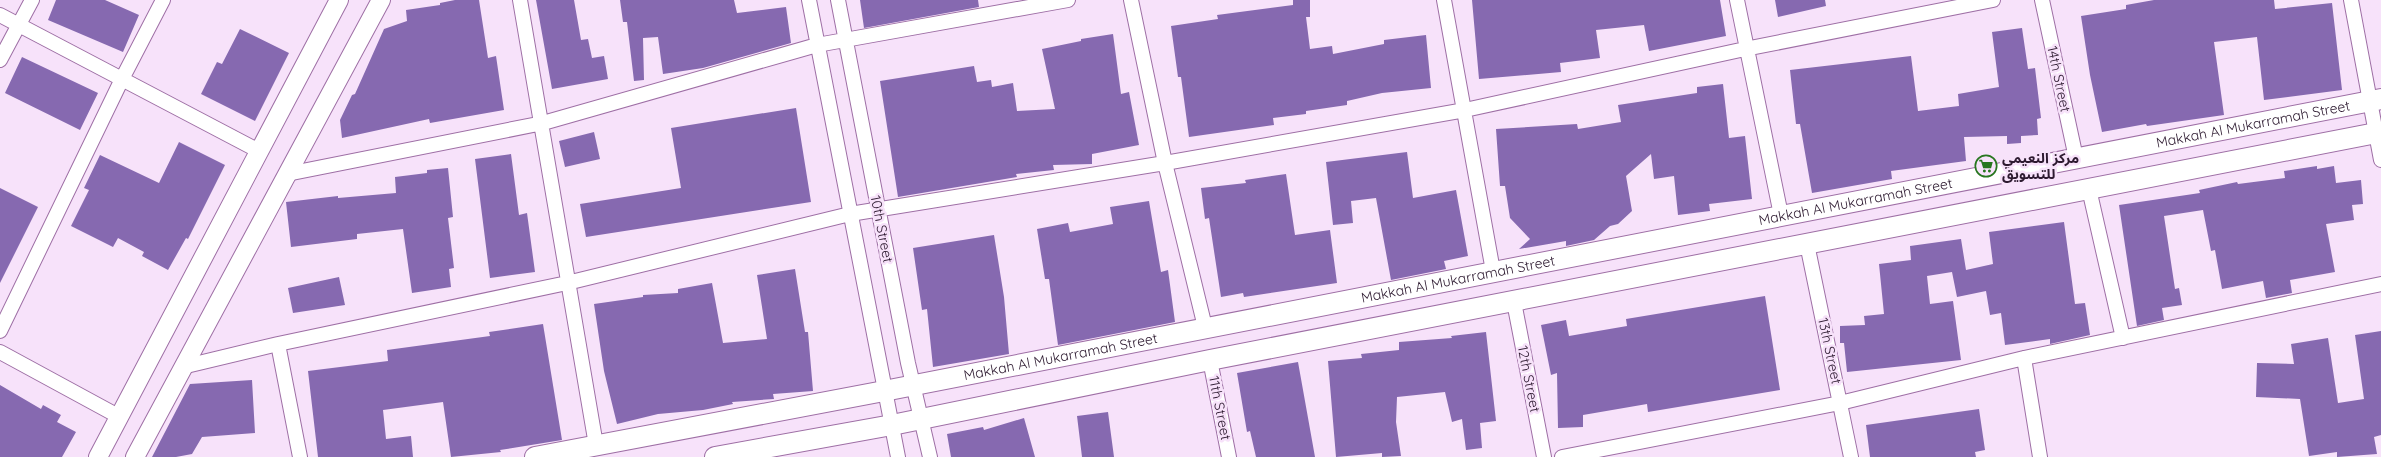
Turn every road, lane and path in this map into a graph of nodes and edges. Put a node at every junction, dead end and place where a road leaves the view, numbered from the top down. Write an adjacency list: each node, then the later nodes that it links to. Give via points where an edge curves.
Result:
1 (32, 0): 16 (street)
2 (163, 0): 21 (street)
3 (339, 0): 26 (street)
4 (381, 0): 30 (street)
5 (520, 0): 24 (street)
6 (809, 0): 18 (street, 10th Street)
7 (838, 0): 17 (street, 10th Street)
8 (1068, 0): 17 (street)
9 (1132, 0): 29 (street)
10 (1444, 0): 23 (street)
11 (1737, 0): 19 (street)
12 (1993, 0): 19 (street)
13 (2042, 0): 27 (street, 14th Street)
14 (2351, 0): 22 (street)
15 (0, 15): 16 (street)
16 (18, 25): 20 (street); 21 (street)
17 (846, 40): 18 (street); 32 (street, 10th Street)
18 (817, 46): 24 (street); 33 (street, 10th Street)
19 (1745, 49): 23 (street); 34 (street)
20 (0, 60)
21 (122, 79): 26 (street); 41 (street)
22 (2376, 100): 25 (street); 27 (main road, Makkah Al Mukarramah Street)
23 (1465, 110): 29 (street); 36 (street)
24 (543, 123): 30 (street); 37 (street)
25 (2378, 133): 28 (street); 31 (main road)
26 (259, 150): 51 (street)
27 (2076, 158): 34 (main road, Makkah Al Mukarramah Street)
28 (2381, 160)
29 (1165, 162): 32 (street); 40 (street)
30 (287, 174): 47 (street)
31 (2089, 189): 35 (main road); 42 (street)
32 (878, 210): 33 (street); 48 (street, 10th Street)
33 (850, 214): 37 (street); 49 (street, 10th Street)
34 (1781, 215): 36 (main road, Makkah Al Mukarramah Street)
35 (1807, 244): 39 (main road); 50 (street, 13th Street)
36 (1493, 271): 40 (main road, Makkah Al Mukarramah Street)
37 (567, 283): 43 (street); 54 (street)
38 (2381, 284): 42 (street)
39 (1514, 302): 46 (main road); 63 (street, 12th Street)
40 (1205, 327): 48 (main road, Makkah Al Mukarramah Street)
41 (0, 330)
42 (2122, 338): 45 (street)
43 (278, 344): 47 (street); 57 (street)
44 (0, 352): 51 (street)
45 (2024, 358): 50 (street); 66 (street)
46 (1210, 360): 52 (main road); 62 (street, 11th Street)
47 (182, 367): 56 (street)
48 (913, 385): 49 (main road, Makkah Al Mukarramah Street); 52 (street, 10th Street)
49 (884, 391): 53 (street, 10th Street); 54 (main road, Makkah Al Mukarramah Street)
50 (1840, 402): 64 (street); 65 (street, 13th Street)
51 (118, 416): 55 (street)
52 (921, 419): 53 (main road); 61 (street, 10th Street)
53 (892, 424): 59 (main road); 60 (street, 10th Street)
54 (596, 445): 58 (main road, Makkah Al Mukarramah Street)
55 (98, 457)
56 (135, 457)
57 (300, 457)
58 (535, 457)
59 (715, 457)
60 (898, 457)
61 (930, 457)
62 (1229, 457)
63 (1544, 457)
64 (1562, 457)
65 (1851, 457)
66 (2040, 457)

